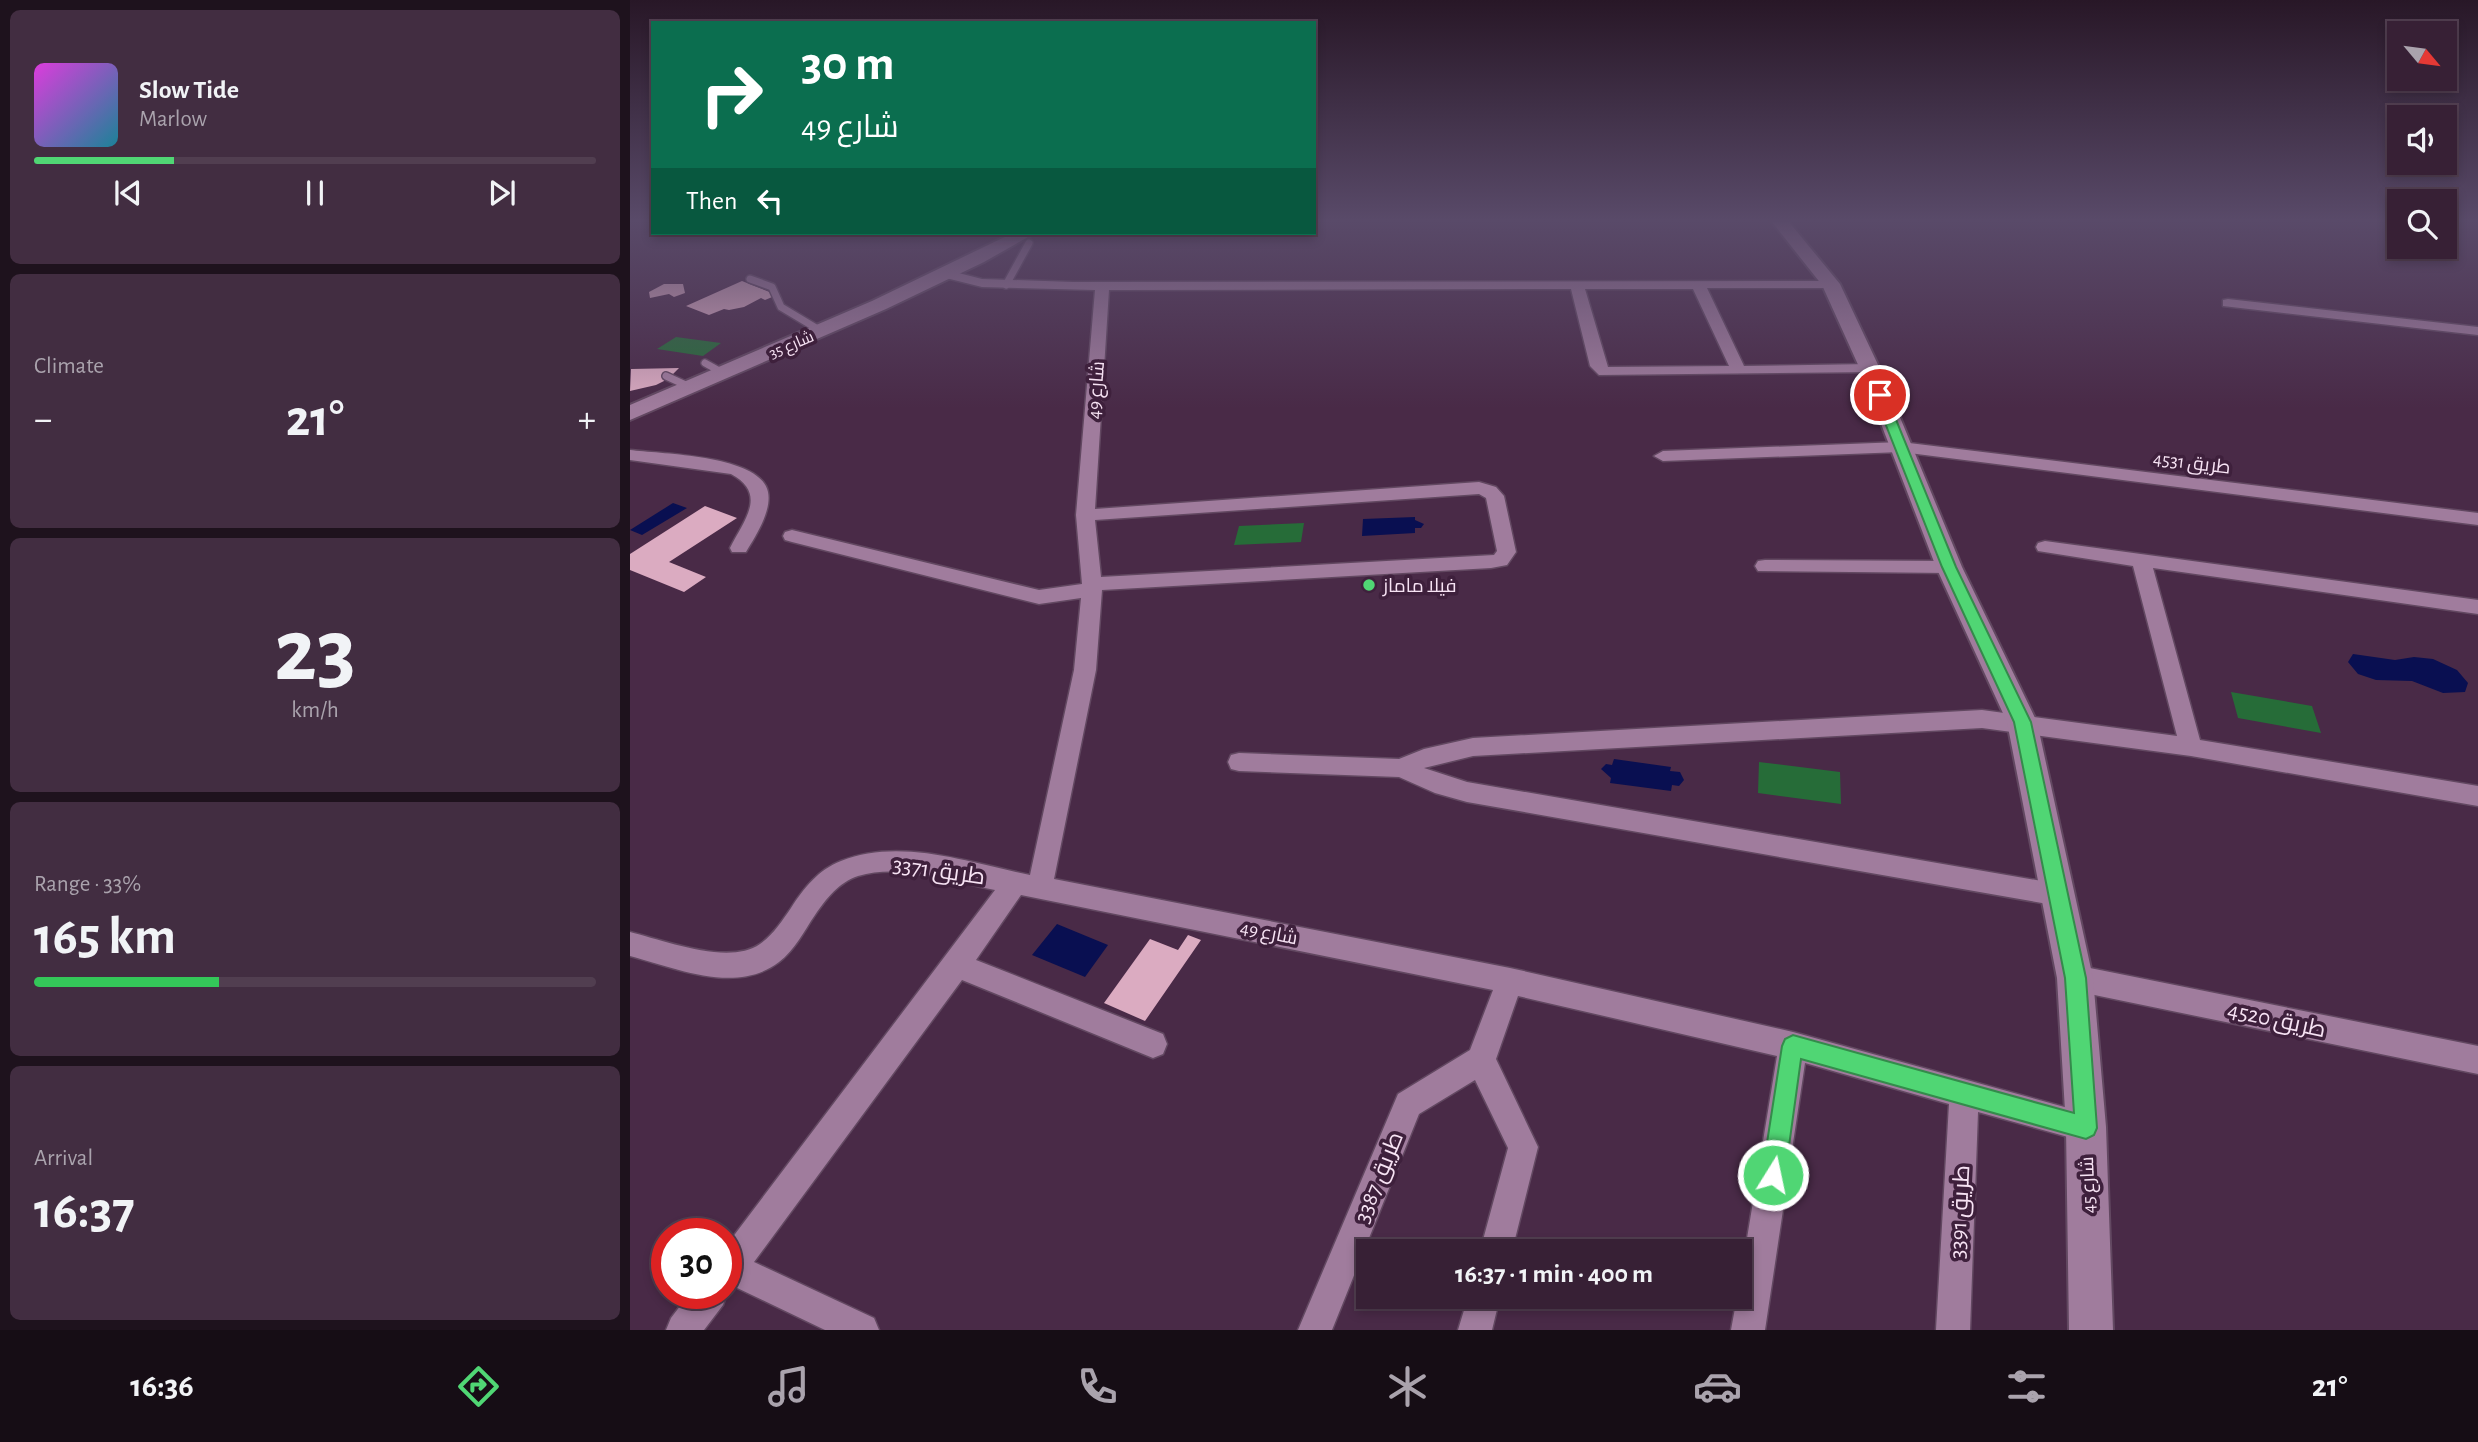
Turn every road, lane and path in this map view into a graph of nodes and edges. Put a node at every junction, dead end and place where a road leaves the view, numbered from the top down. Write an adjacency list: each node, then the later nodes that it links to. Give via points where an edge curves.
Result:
1 (764, 284): 11 (lane, via 779,292 781,307)
2 (925, 284): 11 (street, شارع 35)
3 (995, 284): 6 (street)
4 (1821, 284): 7 (street)
5 (1830, 284): 14 (street, شارع 45)
6 (1006, 285): 8 (street)
7 (1699, 285): 9 (street); 15 (street)
8 (1102, 286): 9 (street); 23 (street, شارع 49)
9 (1577, 286): 15 (street, via 1598,366 1604,372)
10 (2228, 303): 12 (street)
11 (821, 331): 16 (street, شارع 35)
12 (2478, 331)
13 (705, 363): 16 (lane)
14 (1870, 369): 15 (street); 20 (street, شارع 45)
15 (1739, 371)
16 (723, 373): 18 (street, شارع 35)
17 (666, 376): 18 (lane)
18 (690, 387): 19 (street, شارع 35)
19 (630, 413)
20 (1901, 447): 22 (street, طريق 4531); 24 (street, طريق 4531); 30 (street, شارع 45)
21 (630, 455): 27 (street, via 749,474 762,494)
22 (1663, 456)
23 (1085, 515): 31 (street, شارع 49); 31 (street, via 1479,488 1495,496 1507,552 1491,562)
24 (2478, 519)
25 (792, 536): 31 (street, via 1039,597)
26 (2045, 547): 28 (street)
27 (739, 548)
28 (2142, 562): 32 (street); 34 (street)
29 (1765, 566): 30 (street)
30 (1949, 567): 33 (street, شارع 45)
31 (1092, 587): 38 (street, شارع 49, via 1076,720)
32 (2478, 607)
33 (2022, 722): 34 (street); 36 (street, via 1982,719 1473,747); 39 (street, شارع 45)
34 (2191, 747): 37 (street)
35 (1239, 762): 36 (street)
36 (1401, 768): 39 (street, via 1467,792)
37 (2478, 796)
38 (1028, 884): 40 (street, طريق 3371, via 909,862 867,862 839,873 818,890 786,939 762,958 737,966); 41 (street); 43 (street, شارع 49)
39 (2059, 895): 42 (street, شارع 45)
40 (630, 944)
41 (957, 965): 44 (street); 51 (street)
42 (2076, 978): 47 (street, طريق 4520); 49 (street, شارع 45)
43 (1510, 981): 45 (street, شارع 49); 46 (street)
44 (1153, 1044)
45 (1793, 1046): 48 (street, شارع 49); 59 (street)
46 (1481, 1060): 50 (street, via 1523,1147); 57 (street, طريق 3387, via 1408,1104)
47 (2478, 1060)
48 (1964, 1095): 49 (street, شارع 49); 60 (street, طريق 3391)
49 (2086, 1128): 61 (street, شارع 45)
50 (1499, 1239)
51 (742, 1251)
52 (742, 1285): 56 (street)
53 (699, 1309): 55 (street)
54 (1481, 1309): 58 (street)
55 (683, 1330)
56 (862, 1330)
57 (1315, 1330)
58 (1475, 1330)
59 (1748, 1330)
60 (1953, 1330)
61 (2091, 1330)

